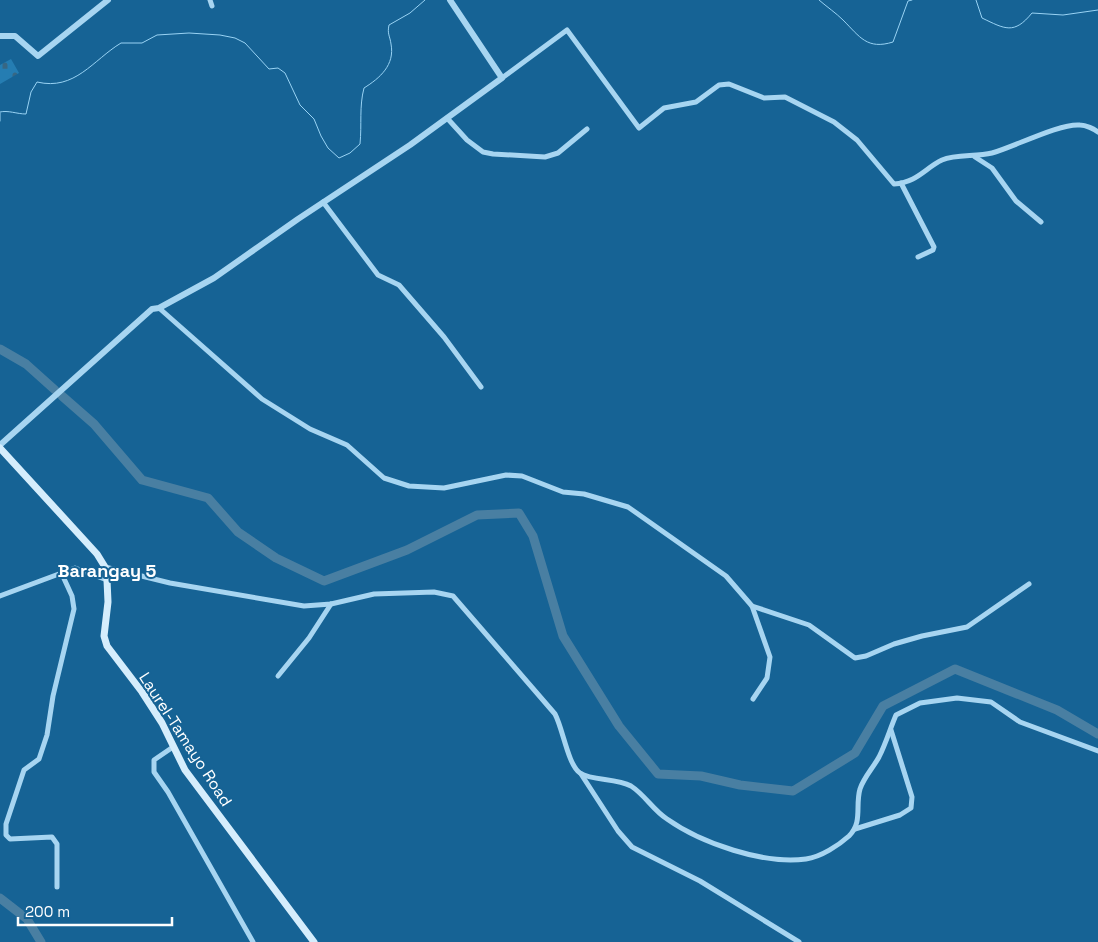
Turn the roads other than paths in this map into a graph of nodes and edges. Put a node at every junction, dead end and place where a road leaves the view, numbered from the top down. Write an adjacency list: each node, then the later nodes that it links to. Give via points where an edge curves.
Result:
1 (108, 0): 3 (street, via 38,56 15,36)
2 (450, 0): 4 (street)
3 (0, 36)
4 (502, 78): 5 (street); 9 (street, via 567,30 639,128 664,108 696,102 719,86 729,84 764,98 785,96 834,122 857,140 894,184)
5 (447, 118): 6 (street, via 466,140 483,152 493,154 546,157 558,154); 10 (street)
6 (587, 129)
7 (1098, 132): 8 (street, via 1080,125 1065,127)
8 (975, 157): 9 (street, via 942,160 924,174); 11 (street, via 992,168 1016,201)
9 (901, 183): 12 (street, via 934,247)
10 (323, 202): 13 (street, via 214,278); 14 (street, via 378,275 399,285 444,336)
11 (1041, 222)
12 (918, 257)
13 (159, 308): 15 (street, via 152,309); 22 (street, via 262,399 310,429 348,445 384,478 409,486 444,488 506,475 522,476 563,492 620,504 685,545 726,576)
14 (481, 386)
15 (0, 447): 16 (main road, Laurel-Tamayo Road, via 97,554)
16 (105, 567): 18 (main road, Laurel-Tamayo Road); 21 (street, via 250,598 304,606)
17 (62, 572): 18 (street, via 75,568); 20 (street); 30 (street, via 74,609 47,735 39,759 24,770 6,824 6,835 10,839 52,837 57,844)
18 (107, 580): 26 (main road, Laurel-Tamayo Road, via 104,636 107,646 142,692)
19 (1029, 584): 22 (street, via 967,627 922,636 854,658 809,625)
20 (0, 596)
21 (331, 604): 23 (street); 28 (street, via 374,594 434,592 453,596 555,714 572,764)
22 (752, 606): 24 (street, via 770,657 767,678)
23 (278, 676)
24 (753, 699)
25 (890, 728): 27 (street, via 896,715 920,702 957,698 991,702 1020,722); 29 (street, via 880,756 860,791 858,822); 29 (street, via 912,797 911,808)
26 (173, 747): 31 (street, via 154,760 154,772); 32 (main road, Laurel-Tamayo Road, via 194,782)
27 (1098, 751)
28 (580, 773): 29 (street, via 623,782 656,812 686,832 721,848 740,852 808,859 838,845); 33 (street, via 632,847 700,881)
29 (854, 829)
30 (57, 886)
31 (253, 942)
32 (314, 942)
33 (799, 942)

